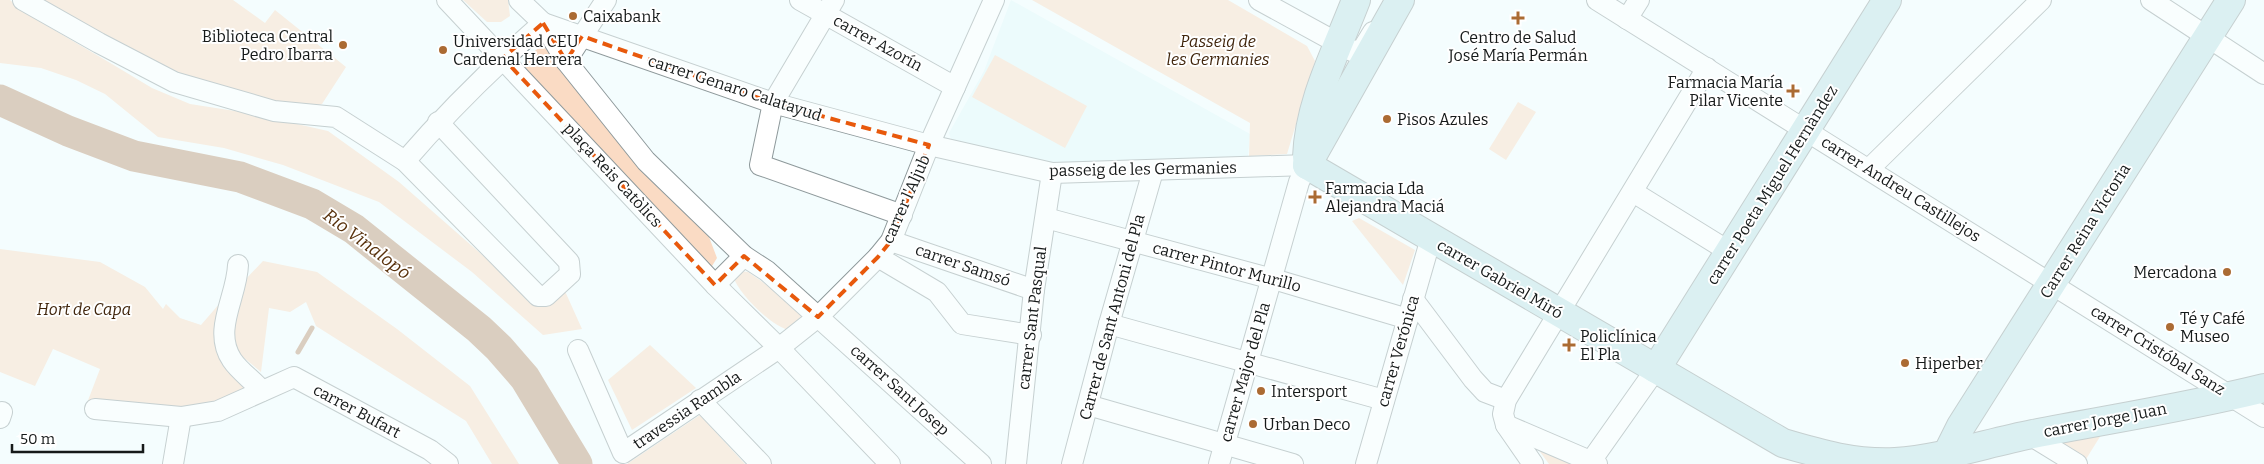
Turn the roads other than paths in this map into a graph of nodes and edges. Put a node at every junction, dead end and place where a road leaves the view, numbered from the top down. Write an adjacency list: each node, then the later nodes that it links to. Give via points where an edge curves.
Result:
1 (23, 0): 31 (street, via 174,82 274,112 336,117)
2 (448, 0): 22 (street, plaça Reis Catòlics)
3 (519, 0): 18 (street)
4 (606, 0): 19 (street)
5 (800, 0): 15 (street, carrer Azorín)
6 (994, 0): 26 (street)
7 (1259, 0): 21 (street)
8 (1356, 0): 21 (main road)
9 (1597, 0): 17 (street, carrer Andreu Castillejos)
10 (1639, 0): 17 (street)
11 (1887, 0): 29 (main road, carrer Poeta Miguel Hernàndez)
12 (2041, 0): 33 (street)
13 (2151, 0): 20 (street)
14 (2231, 0): 20 (main road, Carrer Reina Victoria)
15 (829, 7): 26 (street, carrer Azorín); 27 (street)
16 (1394, 10): 21 (street, via 1362,50 1352,51); 32 (main road)
17 (1627, 19): 24 (street, carrer Andreu Castillejos)
18 (544, 23): 19 (street, carrer Genaro Calatayud); 22 (street); 23 (street)
19 (582, 36): 23 (street); 27 (street, carrer Genaro Calatayud)
20 (2207, 37): 25 (street); 47 (main road, Carrer Reina Victoria)
21 (1339, 43): 32 (main road, via 1308,132)
22 (503, 58): 28 (street); 48 (street, plaça Reis Catòlics)
23 (566, 61): 43 (street, via 646,161)
24 (1707, 68): 29 (street, carrer Andreu Castillejos); 36 (street)
25 (2264, 74)
26 (955, 87): 30 (street)
27 (772, 103): 30 (street, carrer Genaro Calatayud); 37 (street, via 760,165)
28 (438, 122): 31 (street); 31 (street, via 569,262 570,274 546,296 538,296)
29 (1805, 130): 33 (street, carrer Andreu Castillejos); 42 (main road, carrer Poeta Miguel Hernàndez)
30 (929, 145): 35 (street, passeig de les Germanies); 37 (street, carrer l'Aljub)
31 (405, 160)
32 (1307, 166): 34 (street, passeig de les Germanies); 39 (main road, carrer Gabriel Miró); 46 (street, carrer Major del Pla, via 1299,182)
33 (1870, 169): 47 (street, carrer Andreu Castillejos)
34 (1154, 171): 35 (street, passeig de les Germanies); 41 (street, Carrer de Sant Antoni del Pla)
35 (1052, 173): 38 (street, carrer Sant Pasqual)
36 (1633, 192): 42 (street); 51 (street)
37 (902, 215): 40 (street, carrer l'Aljub)
38 (1046, 218): 41 (street, carrer Pintor Murillo); 49 (street, carrer Sant Pasqual)
39 (1431, 238): 50 (street, carrer Verónica); 51 (main road, carrer Gabriel Miró)
40 (891, 241): 44 (street, carrer l'Aljub); 49 (street, carrer Samsó)
41 (1132, 241): 46 (street, carrer Pintor Murillo); 54 (street, Carrer de Sant Antoni del Pla)
42 (1730, 252): 59 (main road, carrer Poeta Miguel Hernàndez)
43 (744, 256): 48 (street); 52 (street, via 767,271)
44 (878, 257): 52 (street, carrer l'Aljub); 55 (street, via 937,292 962,324)
45 (238, 265): 61 (street, via 238,279 224,324 224,343 232,359)
46 (1271, 279): 53 (street, carrer Pintor Murillo); 58 (street, carrer Major del Pla)
47 (2052, 284): 62 (street, carrer Cristóbal Sanz); 73 (main road, Carrer Reina Victoria, via 1961,426)
48 (715, 285): 56 (street, plaça Reis Catòlics)
49 (1034, 290): 55 (street, carrer Sant Pasqual)
50 (1413, 299): 53 (street, carrer Verónica); 65 (street, via 1473,379 1485,392)
51 (1559, 313): 59 (main road, carrer Gabriel Miró); 65 (street)
52 (818, 317): 56 (street, travessia Rambla); 79 (street, carrer Sant Josep)
53 (1408, 319): 64 (street, carrer Verónica)
54 (1109, 324): 58 (street); 66 (street, Carrer de Sant Antoni del Pla)
55 (1031, 335): 80 (street, carrer Sant Pasqual)
56 (780, 348): 63 (street, travessia Rambla); 78 (street, plaça Reis Catòlics)
57 (578, 350): 63 (street, travessia Rambla, via 623,453)
58 (1248, 362): 64 (street); 72 (street, carrer Major del Pla)
59 (1656, 369): 73 (main road, carrer Gabriel Miró, via 1783,443 1862,462); 74 (street)
60 (2264, 388): 62 (main road, carrer Jorge Juan)
61 (262, 391): 68 (street, via 218,411); 76 (street, carrer Bufart, via 294,377 430,450)
62 (2230, 396): 69 (street, carrer Cristóbal Sanz); 71 (main road, carrer Jorge Juan)
63 (700, 400): 77 (street)
64 (1384, 400): 84 (street, carrer Verónica)
65 (1506, 400): 70 (street, via 1503,414)
66 (1088, 405): 72 (street); 81 (street, Carrer de Sant Antoni del Pla)
67 (95, 409): 68 (street)
68 (181, 417): 75 (street)
69 (2264, 418)
70 (1506, 425): 74 (street); 85 (street)
71 (2030, 434): 73 (main road, carrer Jorge Juan); 86 (street)
72 (1224, 444): 82 (street, carrer Major del Pla); 83 (street)
73 (1945, 459)
74 (1594, 463)
75 (173, 464)
76 (448, 464)
77 (761, 464)
78 (890, 464)
79 (981, 464)
80 (1016, 464)
81 (1072, 464)
82 (1219, 464)
83 (1293, 464)
84 (1366, 464)
85 (1533, 464)
86 (2077, 464)

